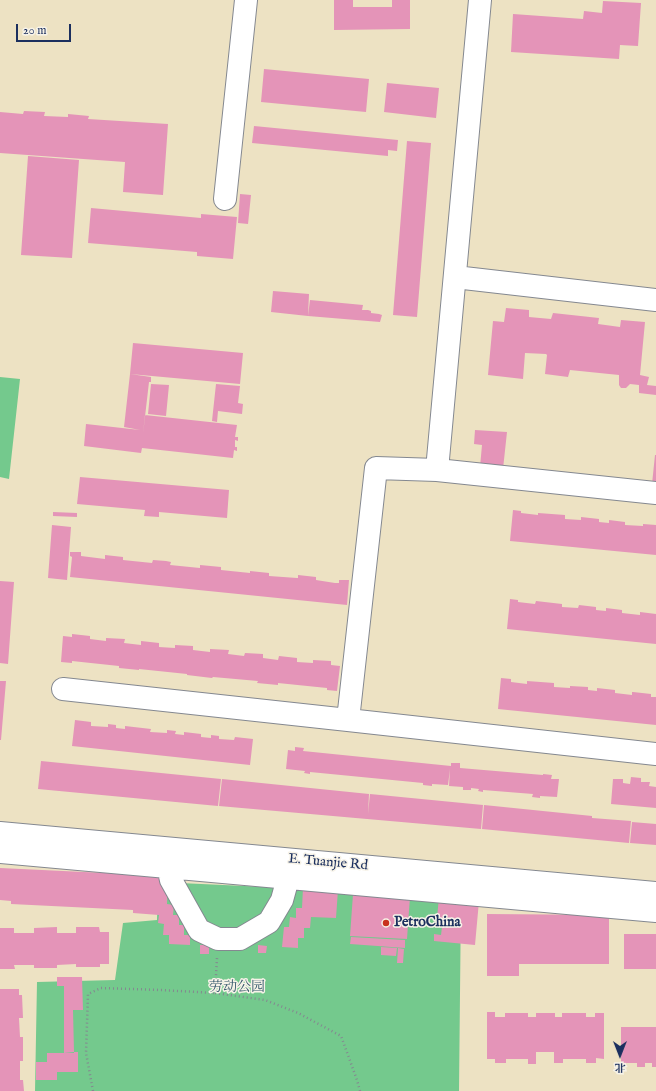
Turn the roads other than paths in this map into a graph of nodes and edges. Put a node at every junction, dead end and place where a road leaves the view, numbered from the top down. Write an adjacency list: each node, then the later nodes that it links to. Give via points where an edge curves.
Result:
1 (246, 0): 3 (street)
2 (480, 0): 4 (street)
3 (225, 199)
4 (454, 277): 5 (street); 6 (street)
5 (656, 300)
6 (437, 470): 7 (street); 9 (street, via 376,468)
7 (656, 493)
8 (63, 689): 9 (street)
9 (348, 720): 10 (street)
10 (656, 754)
11 (0, 833): 15 (street, E. Tuanjie Rd)
12 (0, 852): 13 (street)
13 (168, 867): 14 (street); 14 (street, via 171,880 199,930 218,939 240,939 269,922 282,900)
14 (288, 878): 16 (street)
15 (656, 893)
16 (656, 911)

